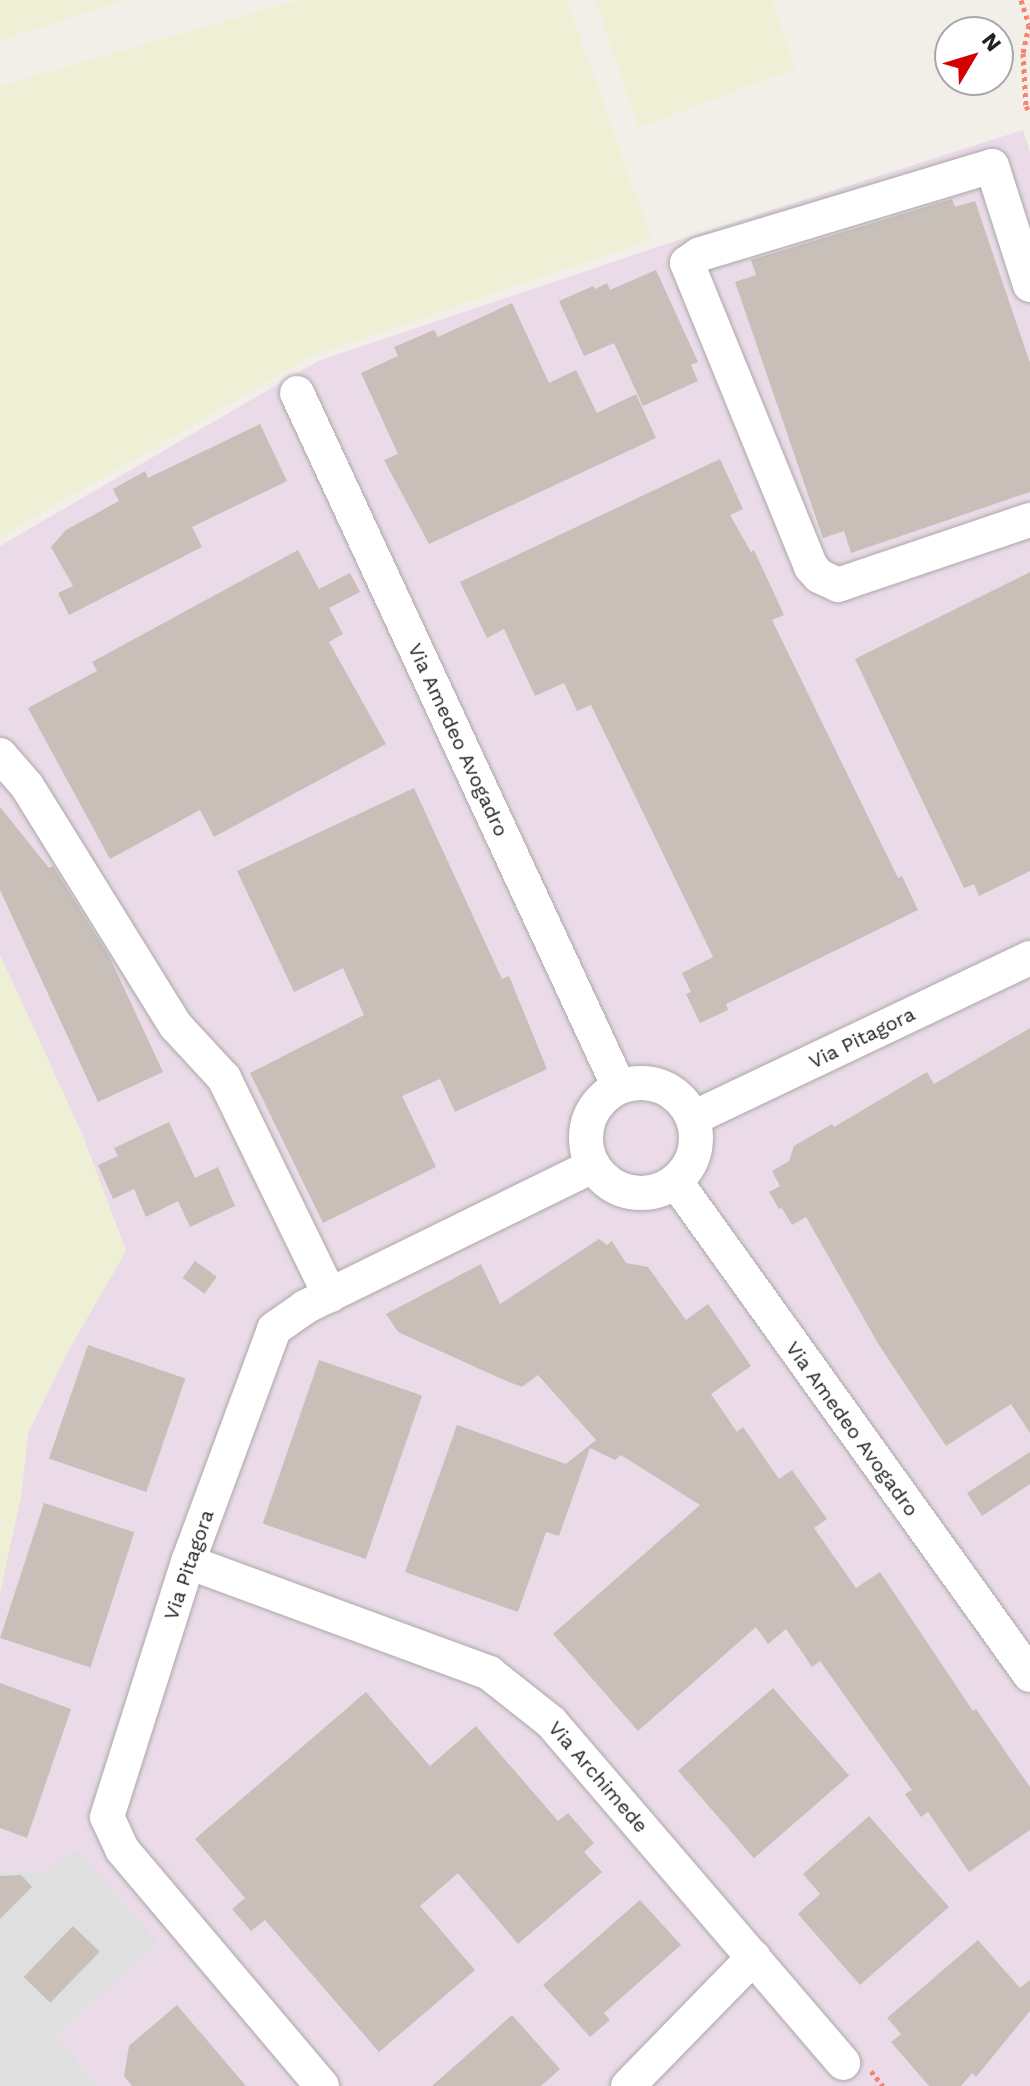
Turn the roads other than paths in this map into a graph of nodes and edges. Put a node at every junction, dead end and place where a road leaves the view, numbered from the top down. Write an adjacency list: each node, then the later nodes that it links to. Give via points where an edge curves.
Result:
1 (1029, 278): 3 (street, via 992,166 700,254 687,263 819,576 838,585)
2 (297, 393): 6 (street, Via Amedeo Avogadro)
3 (1030, 520)
4 (0, 755): 10 (street, via 27,786 176,1026 224,1078)
5 (1030, 958): 7 (street, Via Pitagora)
6 (619, 1087): 7 (street, via 636,1082 662,1087 684,1102); 8 (street, via 603,1097 586,1129)
7 (693, 1118): 9 (street, via 695,1152)
8 (593, 1166): 9 (street, via 621,1190 640,1194); 10 (street, Via Pitagora)
9 (676, 1182): 12 (street, Via Amedeo Avogadro)
10 (330, 1295): 11 (street, Via Pitagora, via 274,1329)
11 (188, 1562): 13 (street, Via Archimede, via 489,1673 551,1722); 15 (street, Via Pitagora, via 107,1817 122,1849)
12 (1030, 1675)
13 (754, 1957): 14 (street, Via Archimede); 16 (street)
14 (856, 2066)
15 (322, 2086)
16 (628, 2086)

